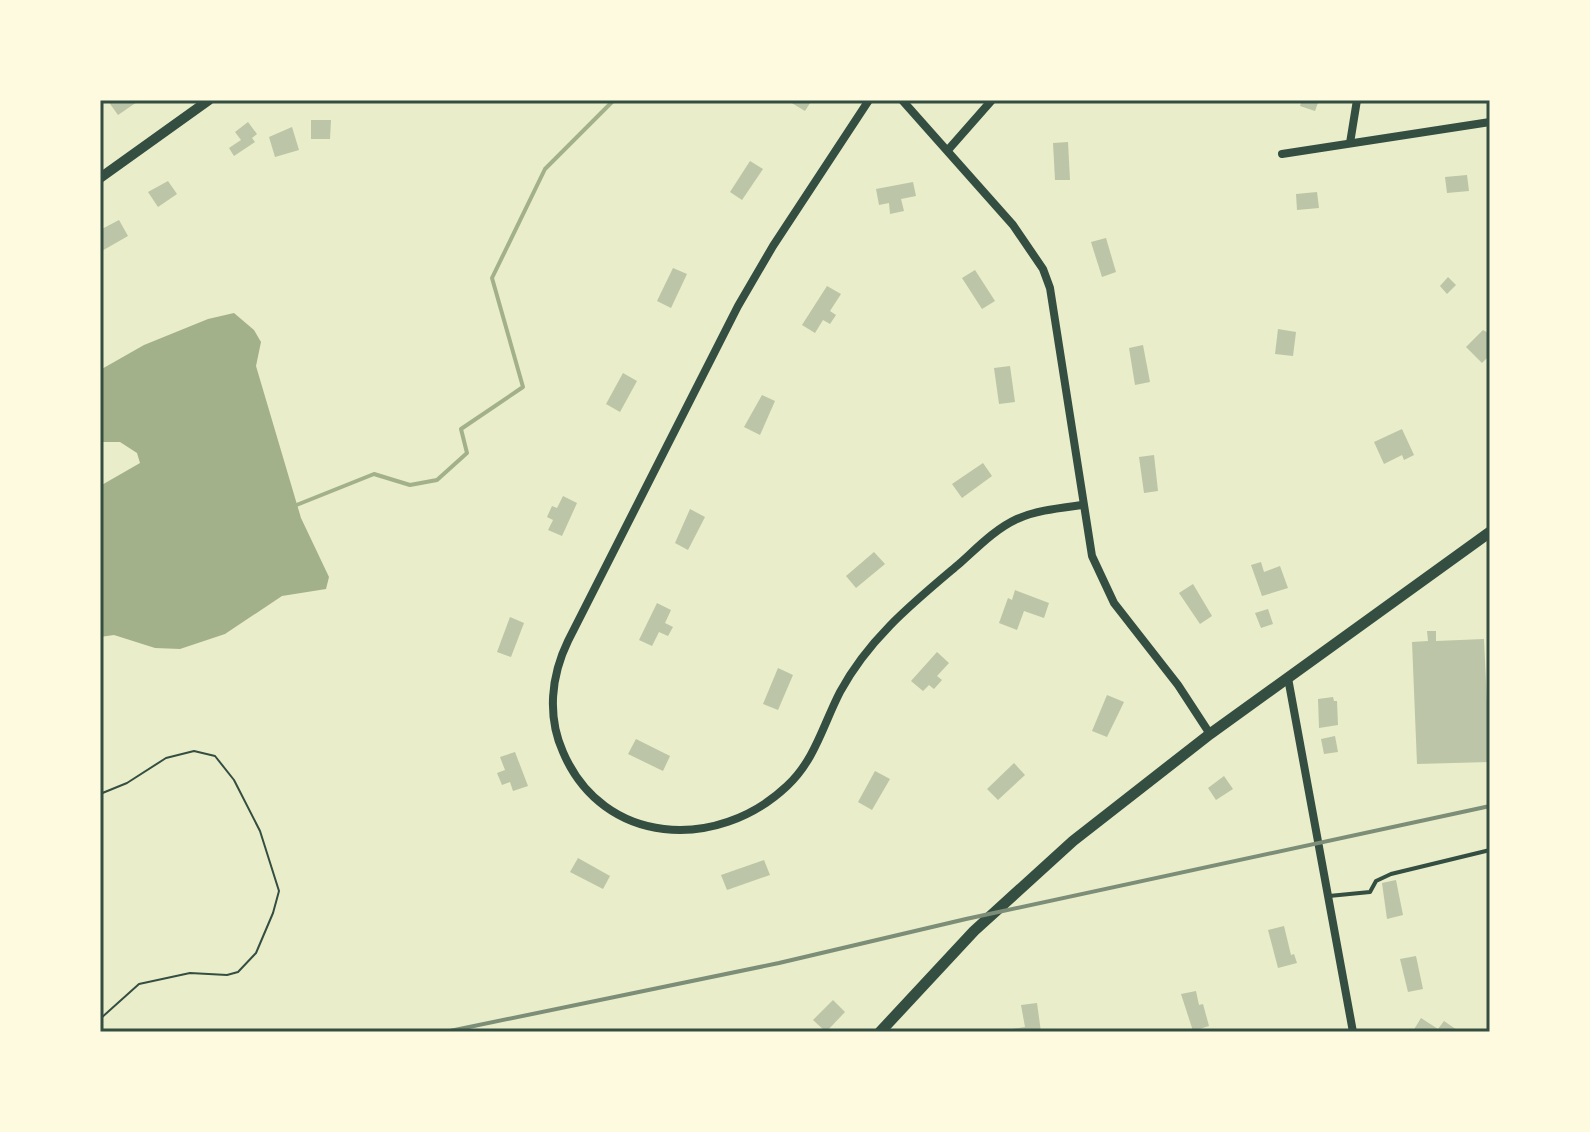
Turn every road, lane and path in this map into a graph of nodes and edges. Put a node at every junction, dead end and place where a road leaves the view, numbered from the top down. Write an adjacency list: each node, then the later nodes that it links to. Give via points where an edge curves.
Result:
1 (209, 100): 10 (street)
2 (869, 100): 11 (street, via 738,306 568,641 552,702 564,756 584,787 629,819 690,831 738,819 800,773 847,681 889,624 998,530 1029,515)
3 (902, 100): 8 (street)
4 (992, 100): 8 (street)
5 (1357, 100): 7 (street)
6 (1490, 122): 7 (street)
7 (1350, 143): 9 (street)
8 (948, 150): 11 (street, via 1013,225 1043,269)
9 (1282, 154)
10 (100, 178)
11 (1082, 505): 14 (street, via 1092,556 1106,589)
12 (1488, 538): 13 (main road)
13 (1288, 678): 14 (main road); 17 (street)
14 (1210, 734): 19 (main road, via 1073,841 974,931)
15 (100, 794): 18 (path, via 166,758 194,751 215,756 260,831 279,891 256,953 238,972 190,973 139,984)
16 (1490, 850): 17 (lane, via 1391,874 1376,881 1370,892)
17 (1329, 896): 20 (street)
18 (100, 1019)
19 (880, 1032)
20 (1353, 1032)

